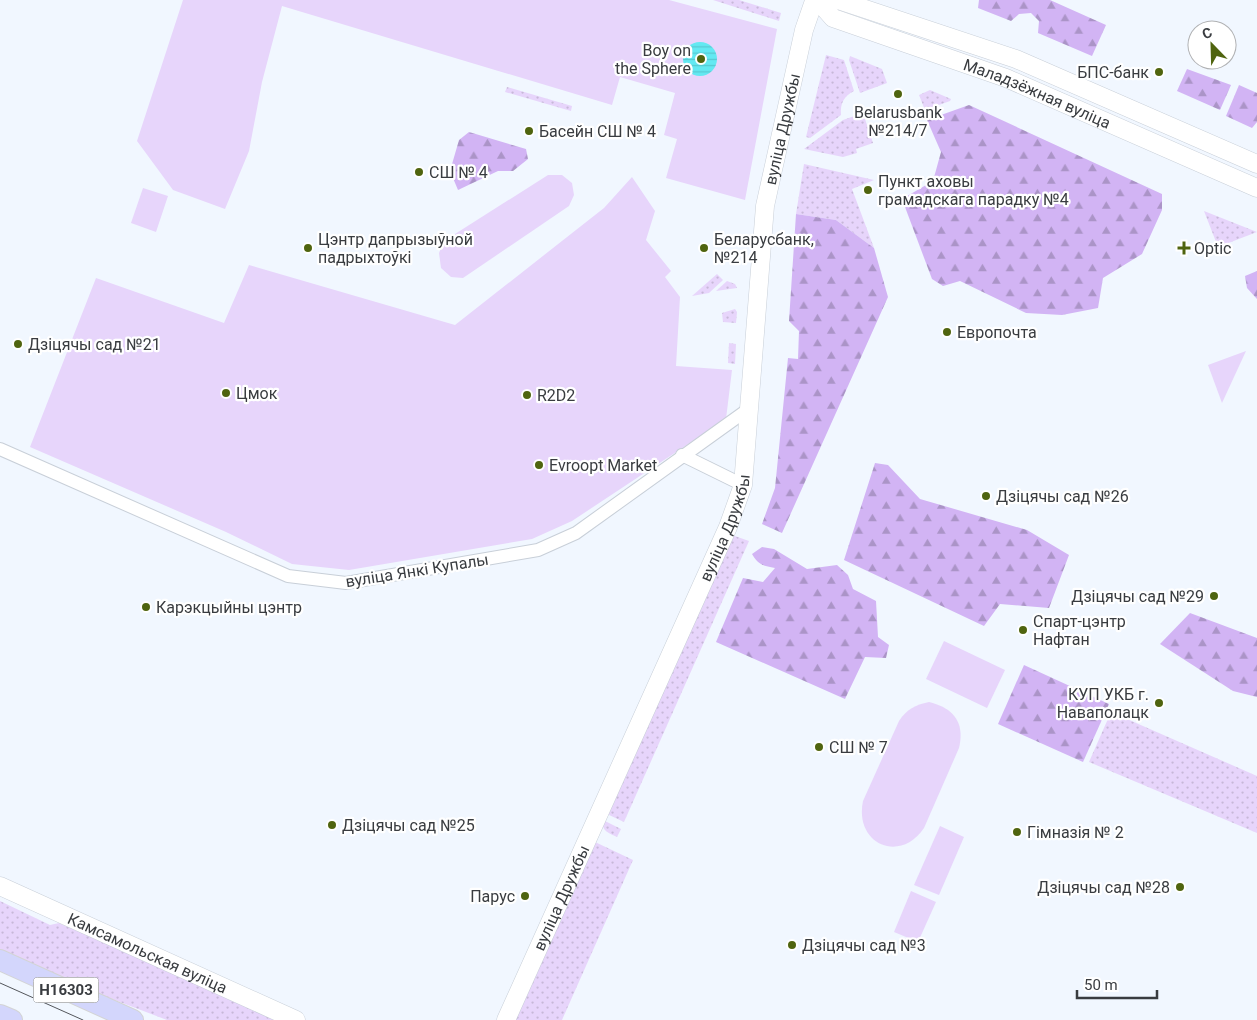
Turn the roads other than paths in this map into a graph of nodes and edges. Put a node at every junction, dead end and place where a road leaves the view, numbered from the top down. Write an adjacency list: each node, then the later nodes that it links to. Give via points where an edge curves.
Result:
1 (837, 0): 2 (street, Маладзёжная вуліца); 3 (street, Маладзёжная вуліца, via 1016,60)
2 (814, 1): 4 (street, Маладзёжная вуліца, via 833,18 1006,78); 5 (street, вуліца Дружбы, via 804,30 765,206)
3 (1257, 164)
4 (1257, 188)
5 (750, 408): 7 (street, вуліца Янкі Купалы); 8 (street, вуліца Дружбы)
6 (0, 449): 7 (street, вуліца Янкі Купалы, via 288,576 346,583 538,550 576,533)
7 (682, 456): 8 (street)
8 (743, 485): 15 (street, вуліца Дружбы, via 728,527)
9 (0, 886): 14 (street, Камсамольская вуліца)
10 (0, 960): 13 (main road, Н16303)
11 (0, 1014): 12 (main road)
12 (12, 1020)
13 (132, 1020)
14 (296, 1020)
15 (506, 1020)

